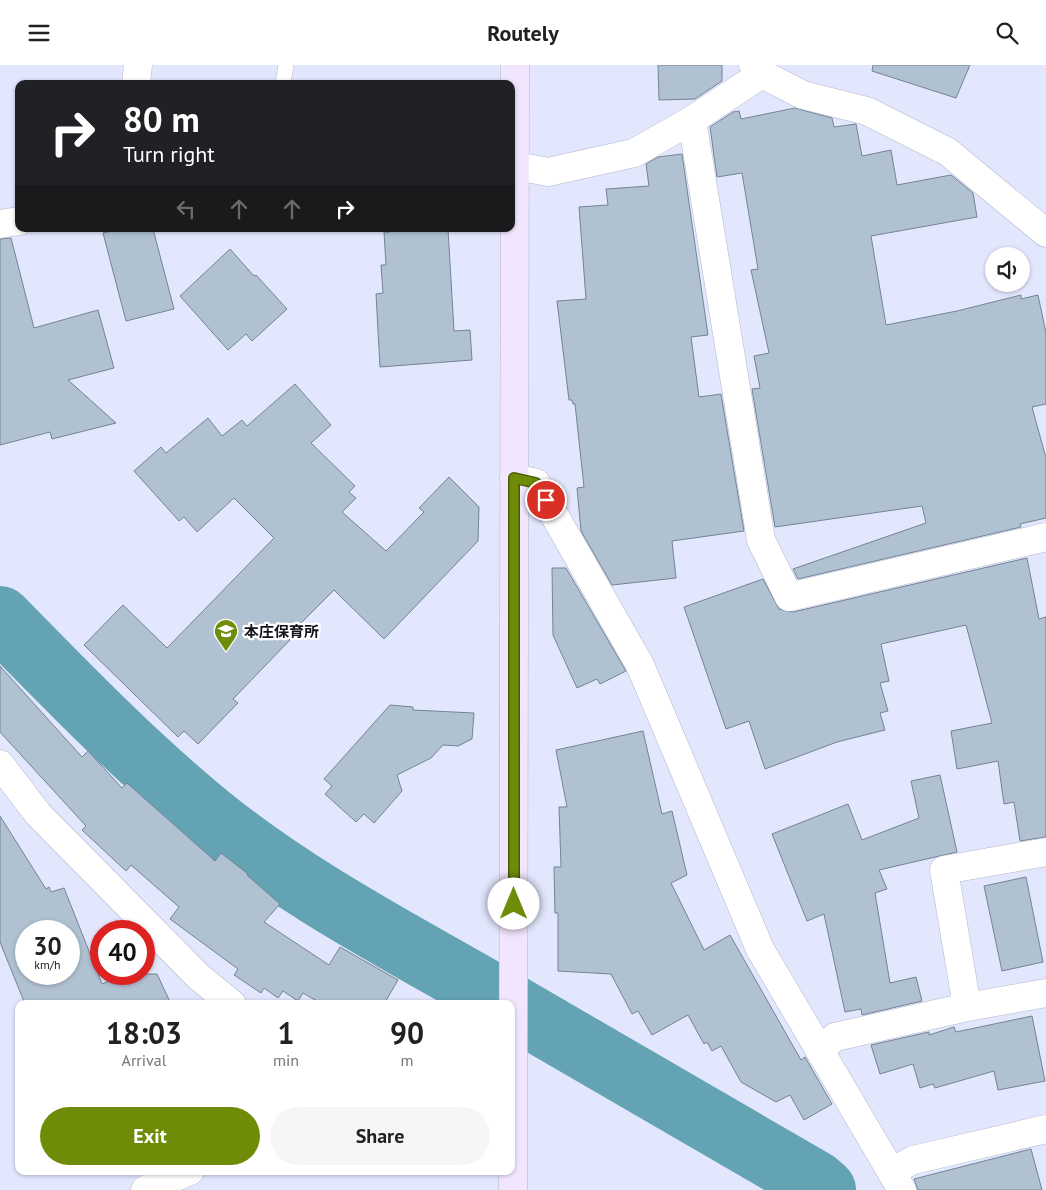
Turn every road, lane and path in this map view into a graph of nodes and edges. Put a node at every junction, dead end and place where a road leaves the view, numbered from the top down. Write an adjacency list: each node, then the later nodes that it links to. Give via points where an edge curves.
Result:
1 (138, 65): 5 (street)
2 (286, 65): 6 (lane)
3 (515, 65): 7 (street)
4 (757, 70): 8 (street); 13 (street, via 802,95 866,111 948,152)
5 (136, 80)
6 (284, 80)
7 (515, 80)
8 (692, 120): 9 (street, via 634,153 548,172); 15 (street, via 761,540 789,597)
9 (515, 165)
10 (15, 221): 11 (street)
11 (0, 223)
12 (513, 232): 14 (street)
13 (1046, 233)
14 (514, 478): 20 (street); 22 (street, via 536,483 640,665 760,949)
15 (1046, 537)
16 (0, 764): 19 (street, via 38,815 199,977)
17 (1046, 852): 21 (street, via 944,870)
18 (1046, 993): 21 (street)
19 (227, 1000)
20 (514, 1000)
21 (967, 1007): 22 (street, via 835,1037)
22 (819, 1050): 26 (street)
23 (1046, 1129): 26 (street, via 913,1160)
24 (181, 1175): 27 (street)
25 (513, 1175): 28 (street)
26 (897, 1181)
27 (145, 1190)
28 (513, 1190)

